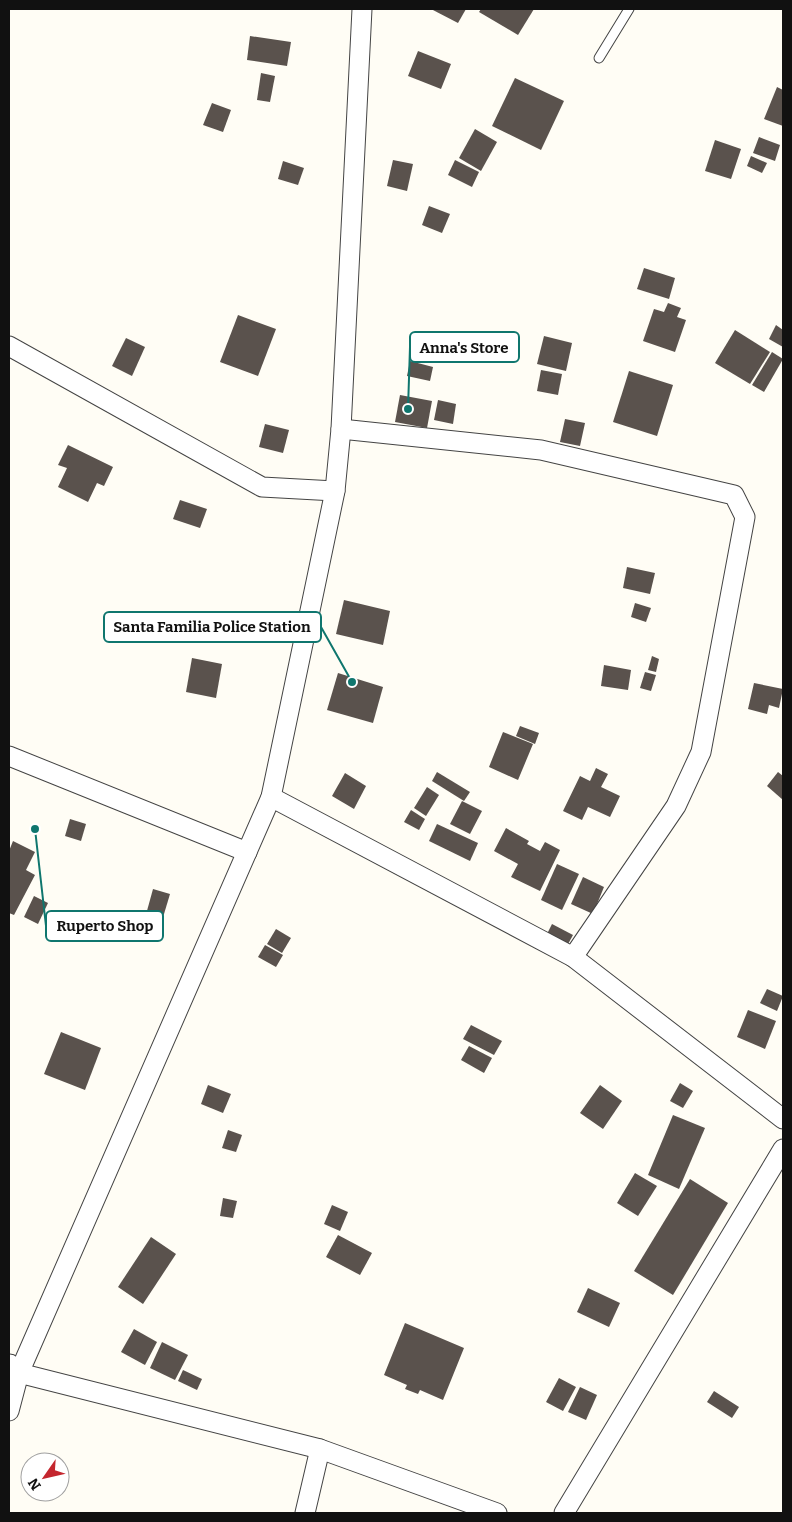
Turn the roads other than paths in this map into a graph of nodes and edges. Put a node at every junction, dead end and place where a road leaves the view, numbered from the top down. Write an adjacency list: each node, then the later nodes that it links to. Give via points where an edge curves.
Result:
1 (362, 9): 5 (street)
2 (629, 9): 3 (lane)
3 (599, 58)
4 (9, 346): 6 (street, via 262,488)
5 (341, 429): 6 (street); 10 (street, via 541,450 734,495 745,518 701,752 676,806)
6 (335, 491): 8 (street)
7 (9, 756): 9 (street)
8 (271, 797): 9 (street); 10 (street)
9 (247, 852): 13 (street)
10 (573, 957): 11 (street)
11 (783, 1118)
12 (783, 1149): 18 (street)
13 (14, 1368): 14 (street); 15 (street)
14 (9, 1411)
15 (320, 1449): 16 (street); 17 (street)
16 (305, 1513)
17 (497, 1513)
18 (564, 1513)

